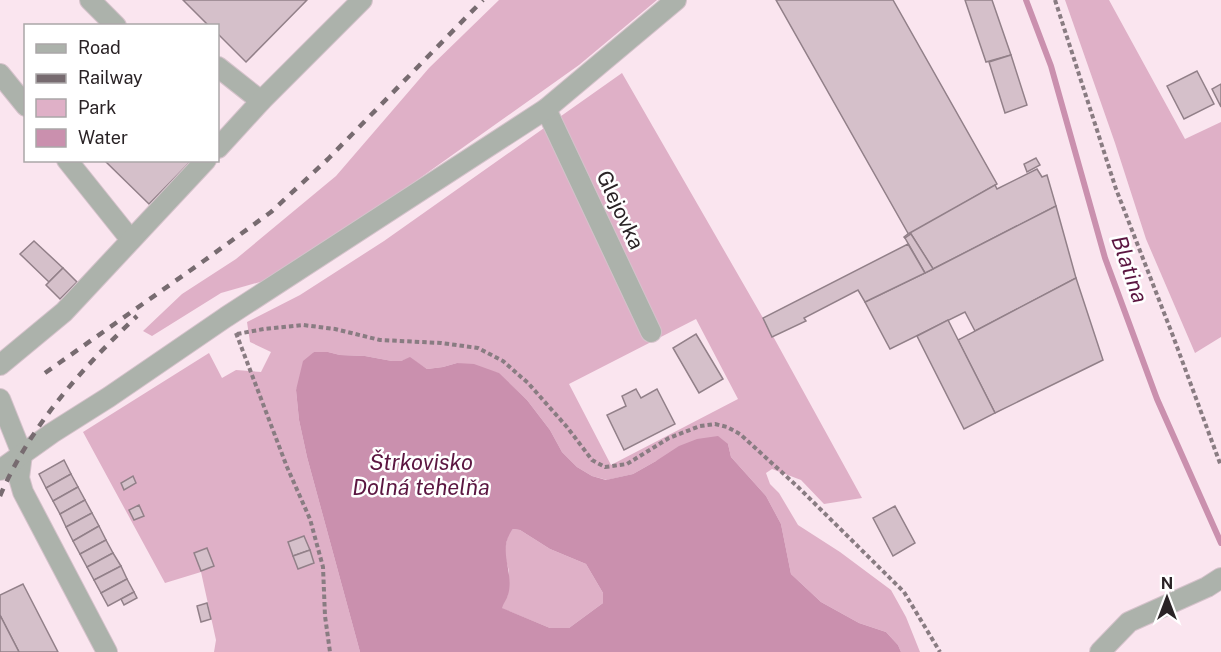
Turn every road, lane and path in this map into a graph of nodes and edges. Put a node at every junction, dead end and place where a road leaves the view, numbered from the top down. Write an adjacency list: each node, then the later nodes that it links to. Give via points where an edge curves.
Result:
1 (90, 0): 5 (street)
2 (362, 0): 8 (street)
3 (676, 0): 10 (street)
4 (1055, 0): 21 (path, via 1116,189)
5 (114, 24)
6 (219, 68): 8 (street)
7 (0, 74): 9 (street)
8 (261, 101): 11 (street)
9 (24, 104)
10 (546, 109): 15 (street); 16 (street, Glejovka)
11 (219, 147)
12 (70, 162): 14 (street)
13 (204, 162): 14 (street)
14 (131, 240): 18 (street, via 64,312)
15 (226, 317): 17 (path); 20 (street)
16 (651, 332)
17 (237, 335): 25 (path, via 310,519 322,567); 26 (path, via 303,325 380,340 478,348 503,361 528,383 592,460 605,467 627,464 669,438 700,426 727,427 740,434 798,487 904,592)
18 (0, 364)
19 (0, 399): 20 (street)
20 (22, 454): 22 (street); 24 (street, via 19,478 23,492)
21 (1221, 466)
22 (0, 470)
23 (1214, 582): 27 (street, via 1129,622)
24 (107, 652)
25 (330, 652)
26 (940, 652)
27 (1100, 652)

